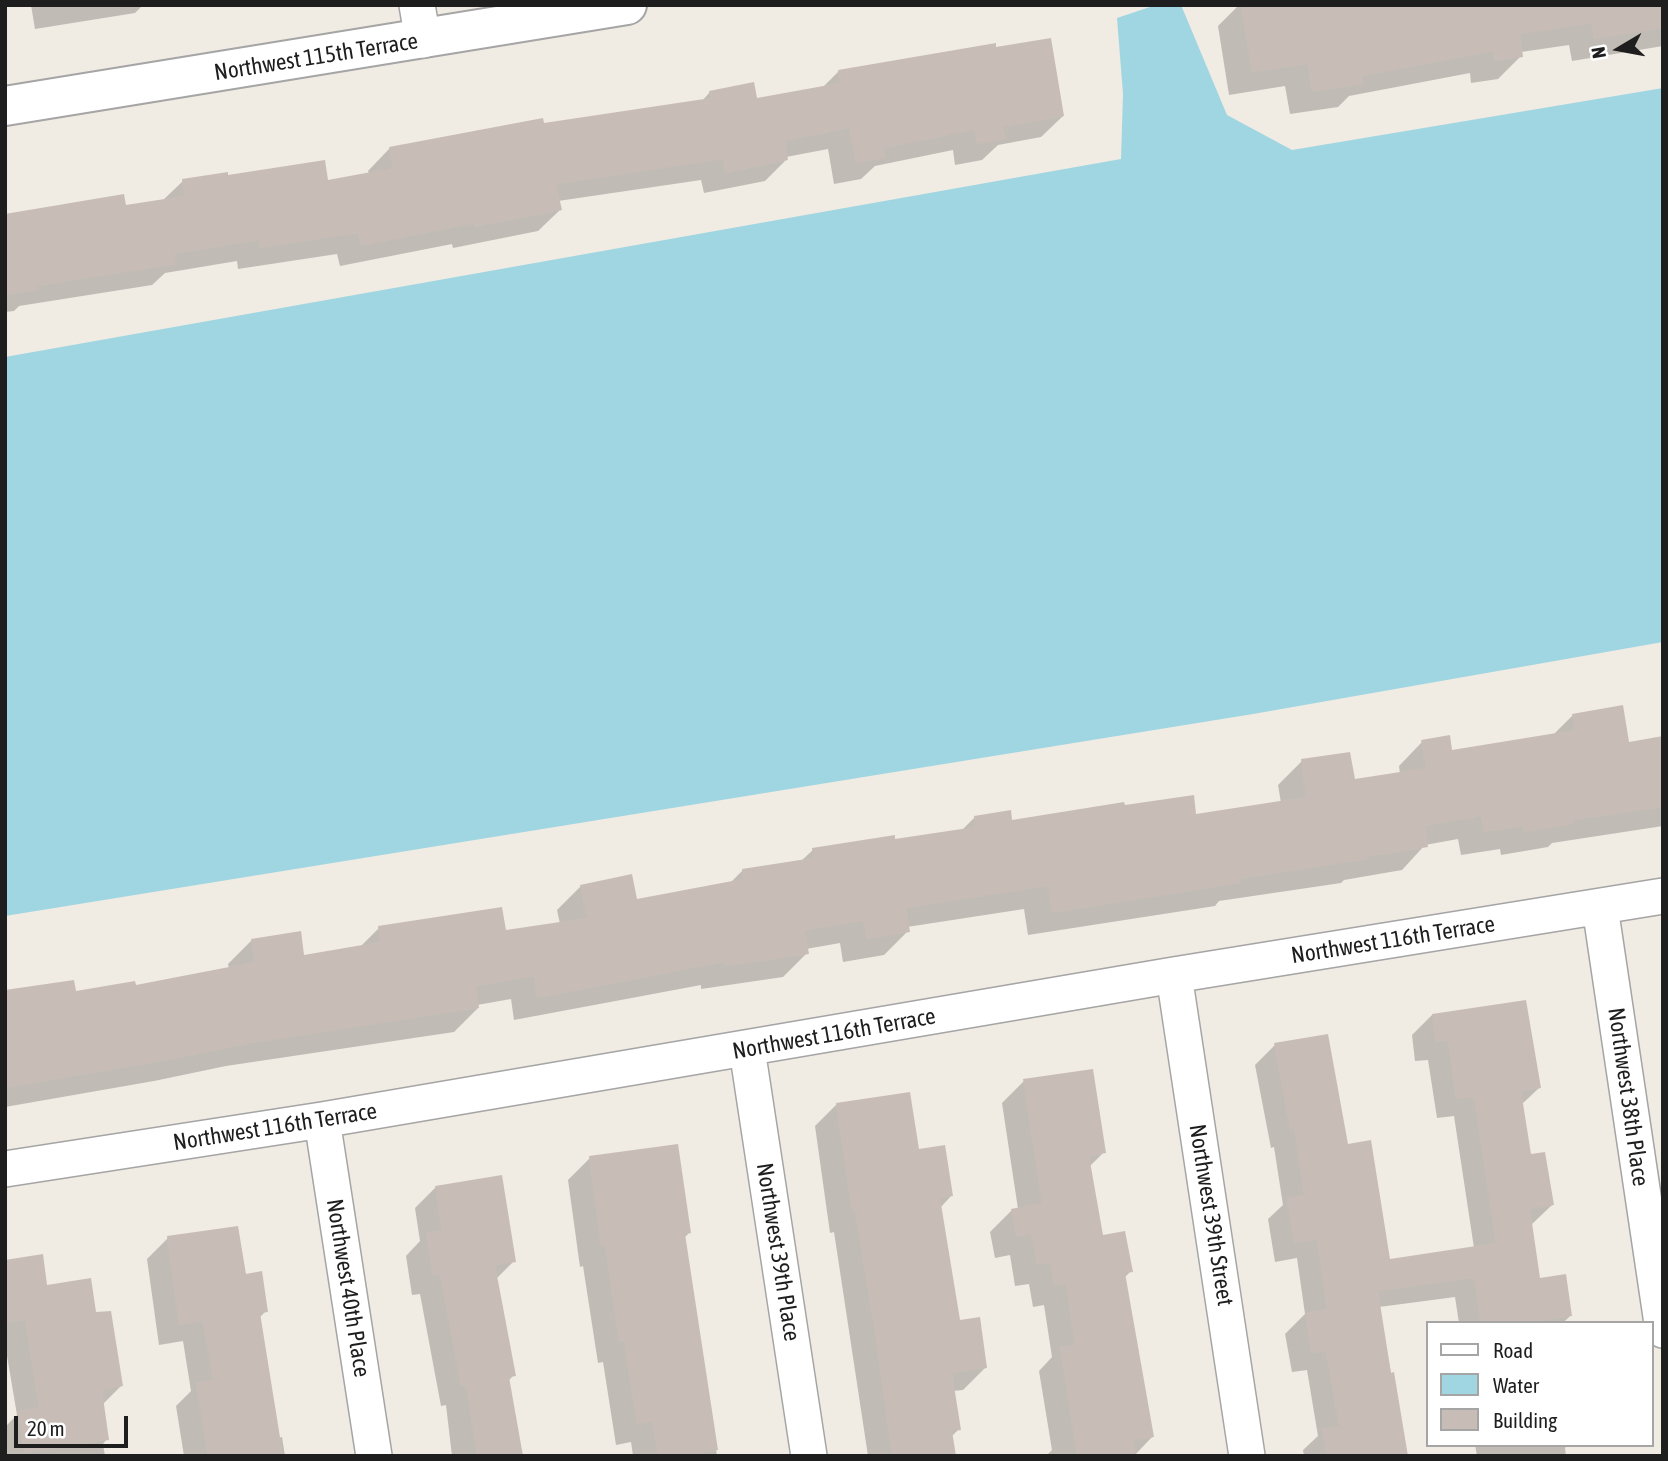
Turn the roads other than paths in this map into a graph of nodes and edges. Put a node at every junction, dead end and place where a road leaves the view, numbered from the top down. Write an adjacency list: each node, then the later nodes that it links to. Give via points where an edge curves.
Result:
1 (627, 5): 2 (street, Northwest 115th Terrace)
2 (420, 22): 3 (street, Northwest 115th Terrace)
3 (5, 106)
4 (1663, 896): 5 (street, Northwest 116th Terrace)
5 (1600, 906): 6 (street, Northwest 116th Terrace); 10 (street, Northwest 38th Place)
6 (1174, 975): 7 (street, Northwest 116th Terrace); 13 (street, Northwest 39th Street)
7 (747, 1049): 8 (street, Northwest 116th Terrace); 12 (street, Northwest 39th Place)
8 (322, 1120): 9 (street, Northwest 116th Terrace); 11 (street, Northwest 40th Place)
9 (5, 1169)
10 (1663, 1330)
11 (374, 1456)
12 (809, 1456)
13 (1247, 1456)

